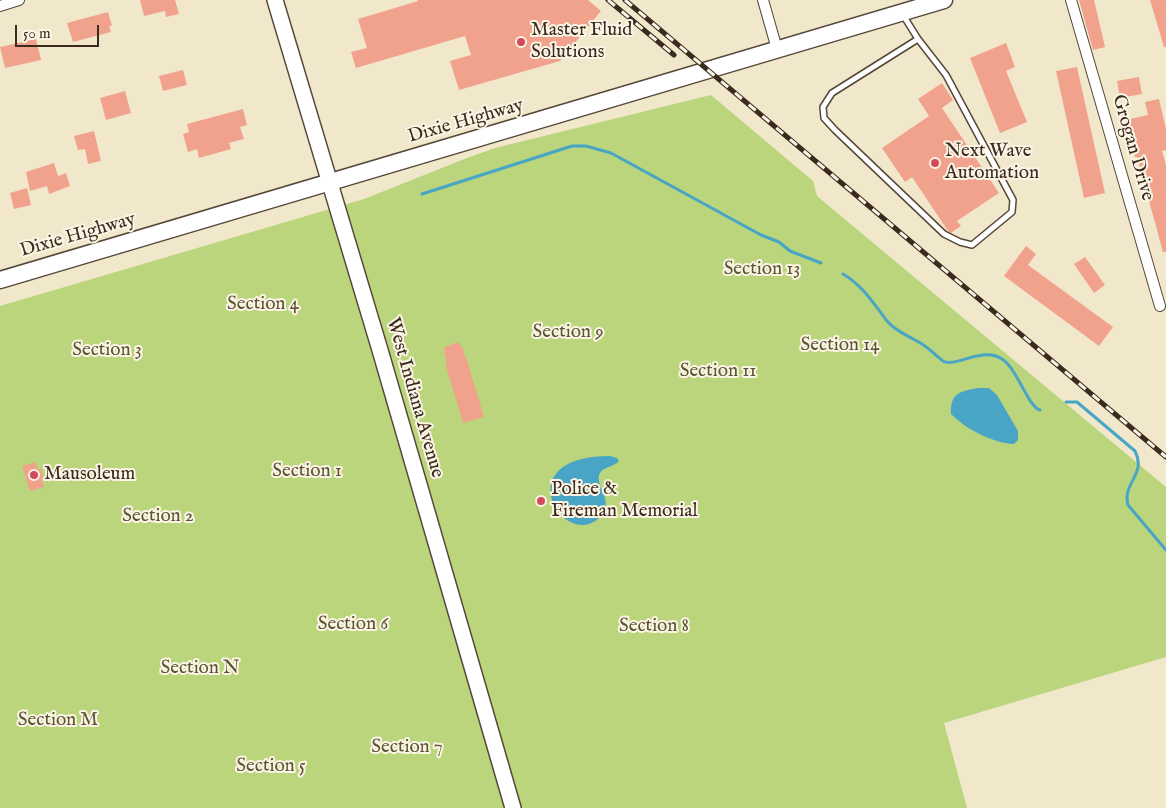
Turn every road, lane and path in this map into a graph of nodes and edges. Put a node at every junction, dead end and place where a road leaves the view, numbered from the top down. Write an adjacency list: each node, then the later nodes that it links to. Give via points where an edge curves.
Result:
1 (19, 0): 6 (street)
2 (275, 0): 10 (main road, West Indiana Avenue)
3 (763, 0): 9 (street)
4 (944, 0): 7 (main road, Dixie Highway)
5 (1071, 0): 12 (street, Grogan Drive)
6 (0, 6)
7 (902, 12): 8 (lane); 9 (main road, Dixie Highway)
8 (918, 39): 8 (lane, via 946,75 1013,200 1012,212 972,245 944,234 824,118 823,107 832,93)
9 (777, 50): 10 (main road, Dixie Highway)
10 (329, 182): 11 (main road, Dixie Highway); 13 (main road, West Indiana Avenue)
11 (0, 280)
12 (1160, 306)
13 (513, 808)

